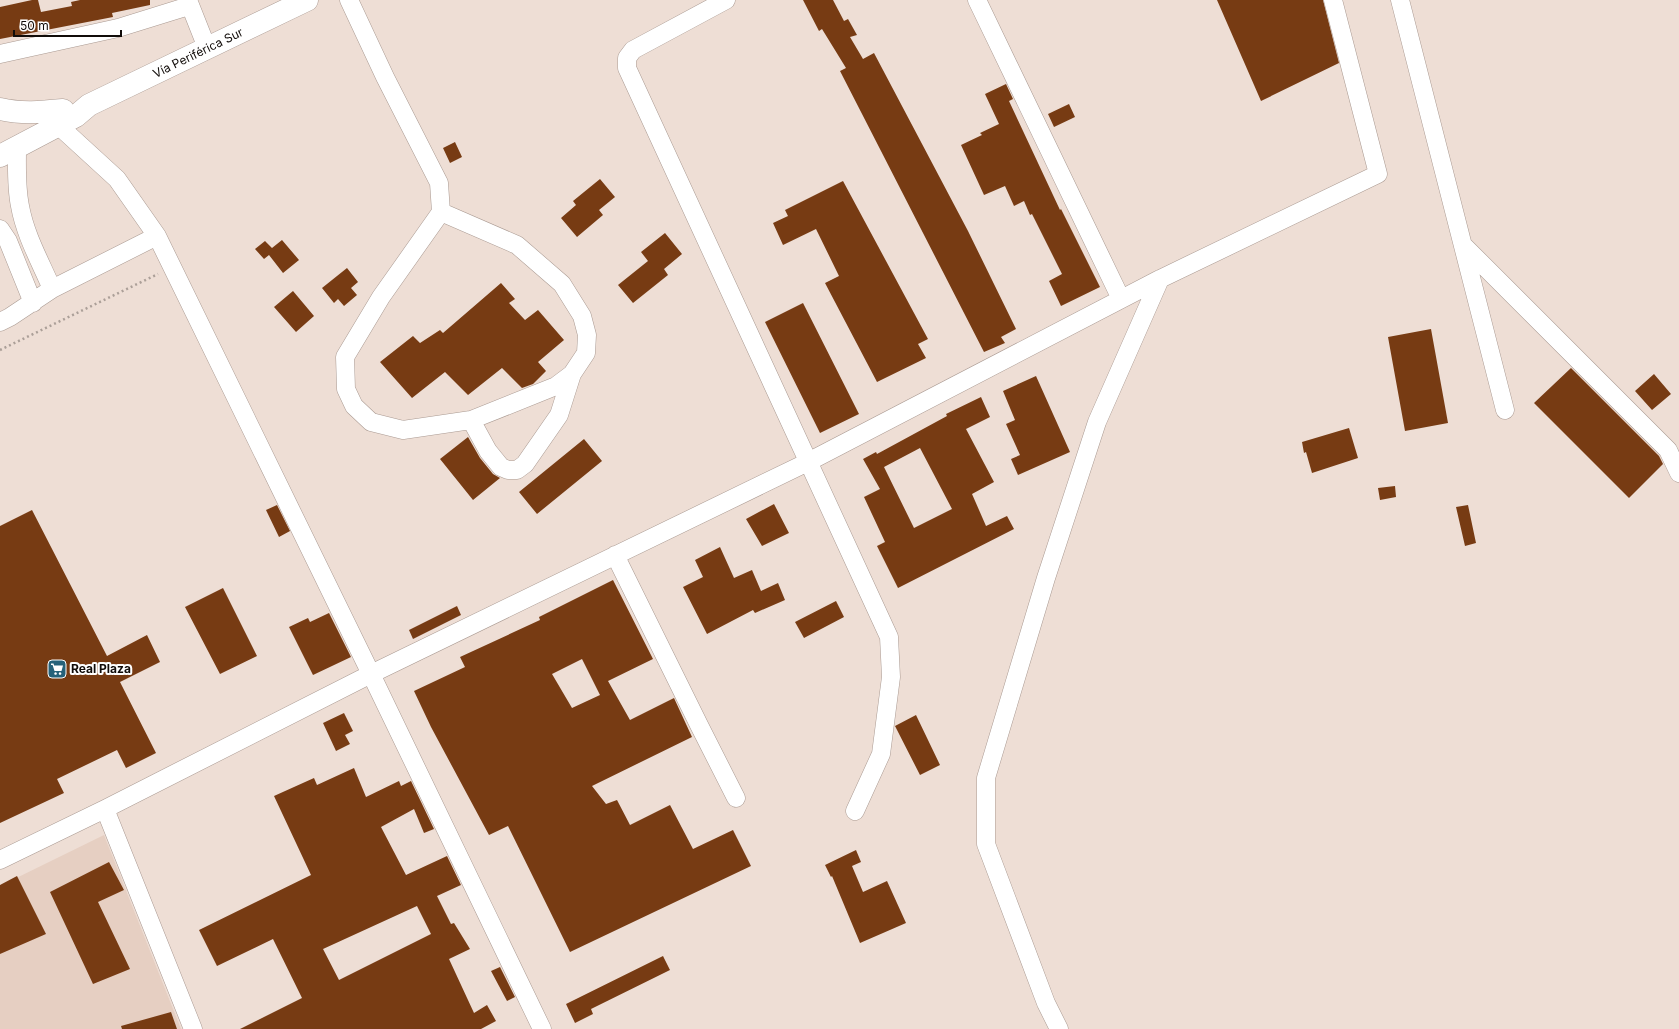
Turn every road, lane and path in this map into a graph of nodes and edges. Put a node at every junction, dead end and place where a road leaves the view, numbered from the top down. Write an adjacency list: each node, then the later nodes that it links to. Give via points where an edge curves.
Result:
1 (307, 0): 8 (highway, Vía Periférica Sur)
2 (349, 0): 13 (street, via 439,183)
3 (726, 0): 27 (street, via 633,50 627,58 627,68)
4 (977, 0): 20 (street)
5 (1333, 0): 18 (street, via 1378,174)
6 (1400, 0): 16 (street)
7 (188, 3): 8 (street); 9 (street, via 118,28)
8 (207, 48): 11 (highway, Vía Periférica Sur)
9 (0, 54)
10 (0, 109): 11 (highway)
11 (61, 118): 12 (highway, Vía Periférica Sur); 15 (street, via 117,179)
12 (6, 148): 19 (street, via 17,178 26,229)
13 (441, 212): 24 (street, via 517,245 562,284 582,316 587,335 586,352); 26 (street, via 381,297 345,357 346,388 354,406 371,422 403,430)
14 (0, 229): 21 (street, via 8,241)
15 (157, 236): 17 (street); 19 (street)
16 (1463, 245): 25 (street); 28 (street, via 1668,450)
17 (172, 268): 23 (path); 30 (street)
18 (1160, 279): 20 (street); 37 (street, via 1097,422 1046,578 986,778 986,844 1046,1003)
19 (52, 289): 21 (street)
20 (1121, 299): 27 (street)
21 (33, 303): 22 (street)
22 (0, 322)
23 (0, 350)
24 (572, 374): 26 (street, via 556,386); 26 (street, via 559,415 525,464 517,470 501,468 488,451)
25 (1505, 410)
26 (471, 420)
27 (808, 462): 29 (street); 33 (street, via 889,637 891,677 881,754)
28 (1679, 473)
29 (615, 555): 30 (street); 31 (street)
30 (371, 674): 32 (street); 36 (street)
31 (736, 798)
32 (105, 809): 34 (street); 35 (street)
33 (855, 810)
34 (0, 860)
35 (193, 1029)
36 (542, 1029)
37 (1059, 1029)

